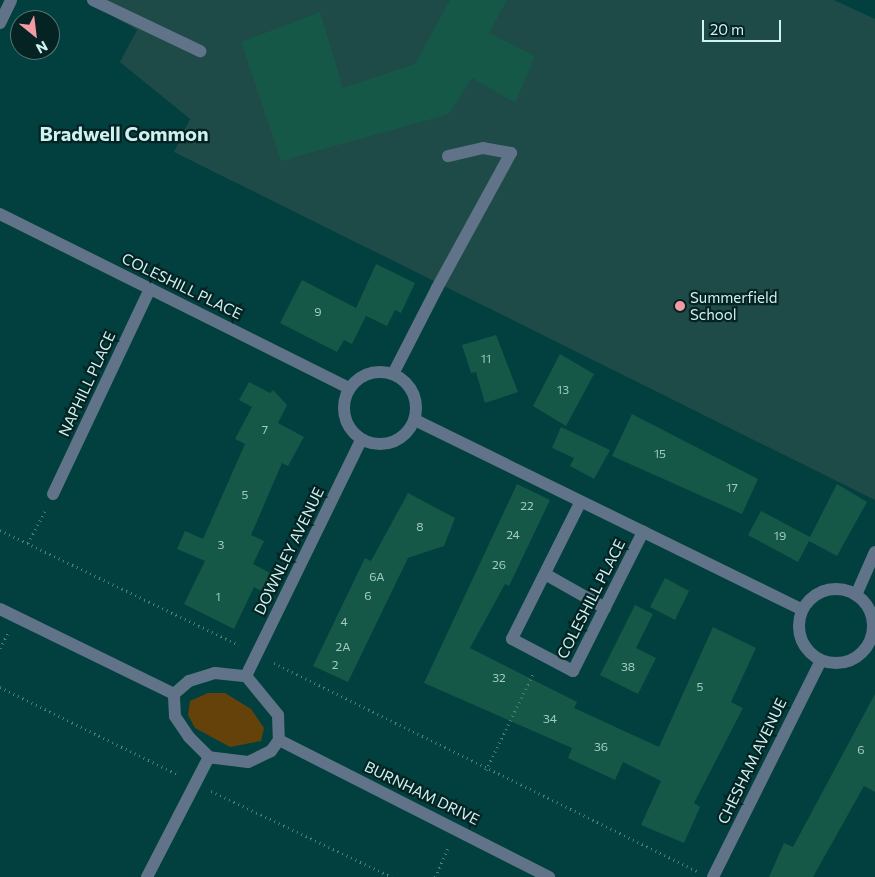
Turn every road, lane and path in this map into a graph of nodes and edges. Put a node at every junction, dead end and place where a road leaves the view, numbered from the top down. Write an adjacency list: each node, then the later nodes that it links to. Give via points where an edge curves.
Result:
1 (11, 0): 3 (street)
2 (93, 0): 4 (street)
3 (0, 23)
4 (200, 51)
5 (448, 156): 8 (street, via 483,148 511,153)
6 (0, 214): 7 (street, COLESHILL PLACE)
7 (150, 289): 9 (street, COLESHILL PLACE); 12 (street, NAPHILL PLACE)
8 (393, 374): 9 (street, via 370,373); 10 (street, via 412,390)
9 (349, 388): 11 (street, via 344,413)
10 (415, 420): 11 (street, via 409,431 387,444); 13 (street, COLESHILL PLACE)
11 (361, 440): 24 (street, DOWNLEY AVENUE)
12 (53, 494): 16 (path)
13 (580, 503): 15 (street, COLESHILL PLACE); 18 (street, COLESHILL PLACE)
14 (0, 530): 16 (path)
15 (643, 532): 20 (street, COLESHILL PLACE); 22 (street, COLESHILL PLACE)
16 (28, 543): 24 (path)
17 (875, 552): 19 (street)
18 (544, 574): 20 (street); 25 (street, COLESHILL PLACE, via 512,639)
19 (856, 595): 22 (street, via 832,589 820,593); 23 (street, via 870,611)
20 (605, 608): 25 (street, COLESHILL PLACE, via 573,671)
21 (0, 609): 28 (street)
22 (802, 610): 26 (street, via 800,634 811,653)
23 (872, 643): 26 (street, via 843,662)
24 (257, 654): 27 (street, DOWNLEY AVENUE); 31 (path)
25 (543, 656): 31 (path)
26 (821, 660): 37 (street, CHESHAM AVENUE)
27 (246, 676): 28 (street, via 215,673 189,681); 29 (street, via 278,715)
28 (174, 694): 30 (street, via 175,716)
29 (279, 740): 30 (street, via 270,751 248,762); 32 (street, BURNHAM DRIVE)
30 (210, 757): 34 (street)
31 (486, 770): 33 (path)
32 (458, 828): 35 (path); 36 (street, BURNHAM DRIVE)
33 (699, 873)
34 (147, 877)
35 (435, 877)
36 (549, 877)
37 (713, 877)

